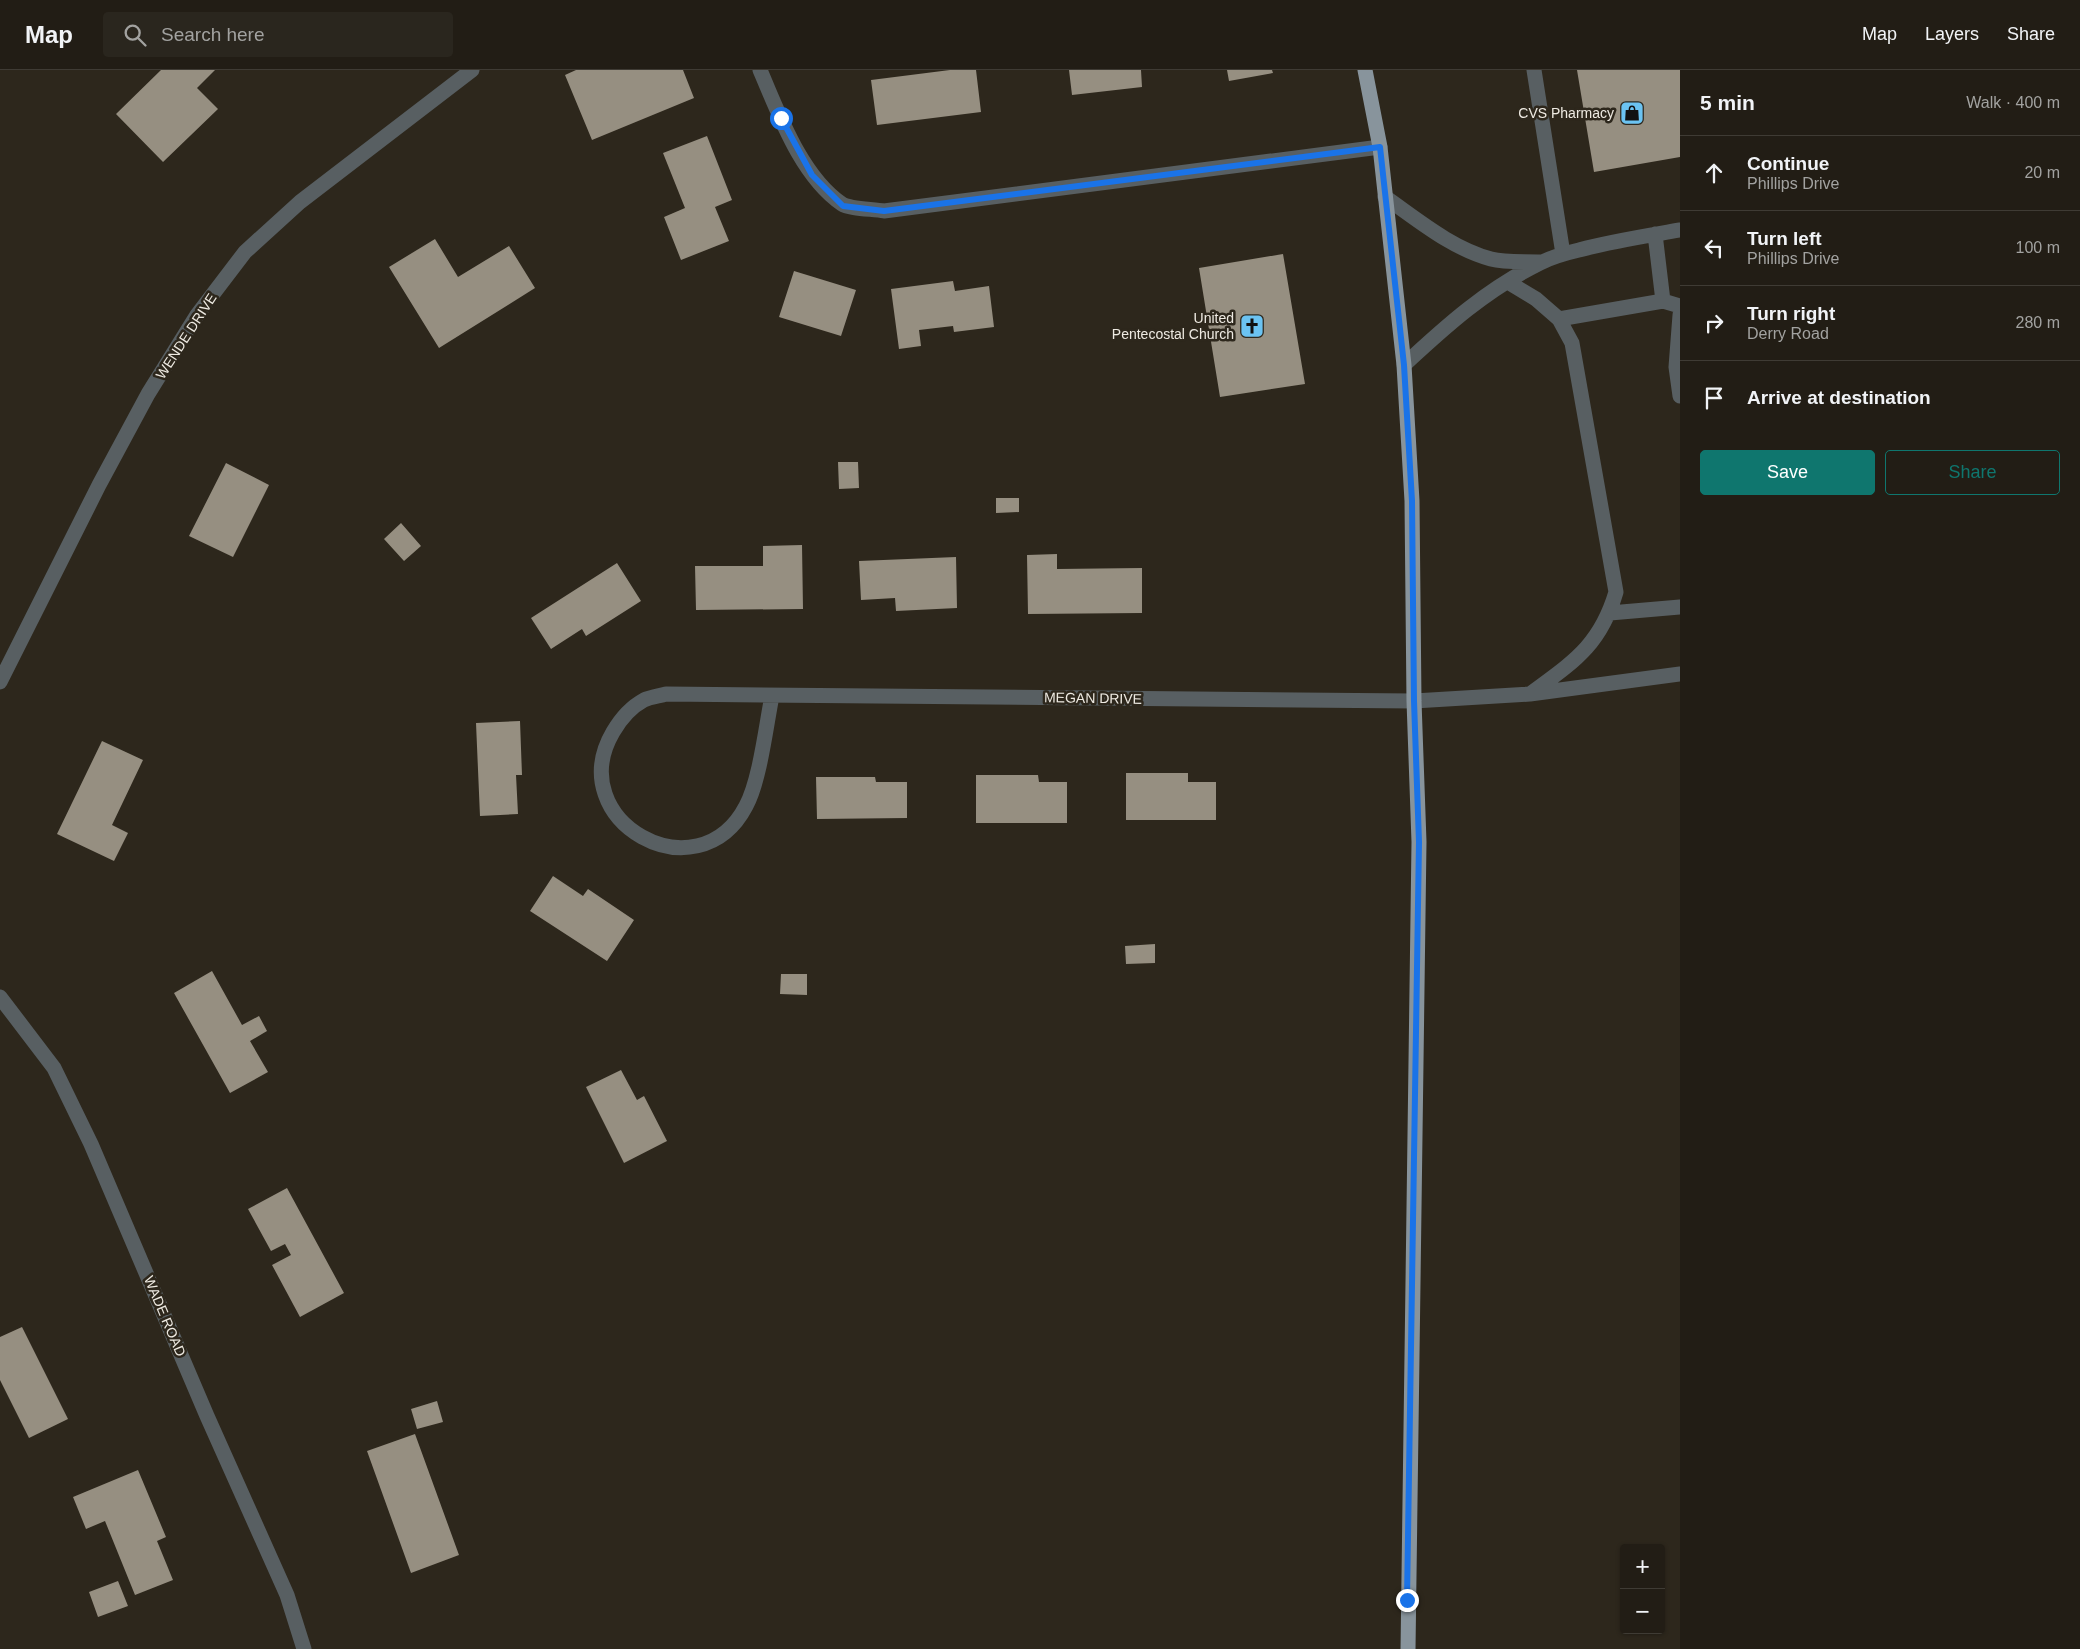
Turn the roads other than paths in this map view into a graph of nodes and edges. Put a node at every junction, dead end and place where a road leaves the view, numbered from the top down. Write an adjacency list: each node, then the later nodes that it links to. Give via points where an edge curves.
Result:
1 (472, 70): 21 (street, WENDE DRIVE, via 300,202 245,252 197,315 148,394)
2 (760, 70): 5 (street, via 812,175 843,206 884,211)
3 (1365, 70): 5 (main road)
4 (1534, 70): 9 (street)
5 (1380, 147): 6 (main road)
6 (1385, 197): 10 (street, via 1466,250 1492,259); 16 (main road)
7 (1680, 230): 8 (street)
8 (1655, 234): 9 (street); 12 (street)
9 (1563, 254): 10 (street)
10 (1541, 262): 11 (street)
11 (1508, 282): 15 (street); 16 (street, via 1458,315)
12 (1663, 301): 13 (street); 15 (street)
13 (1680, 306)
14 (1680, 315): 17 (street, via 1676,367)
15 (1559, 318): 19 (street, via 1572,343 1615,582 1616,592)
16 (1404, 365): 24 (main road, via 1412,501)
17 (1680, 396)
18 (1680, 607): 19 (street)
19 (1610, 614): 22 (street, via 1595,639)
20 (1680, 674): 22 (street, MEGAN DRIVE)
21 (0, 682)
22 (1530, 694): 24 (street, MEGAN DRIVE)
23 (772, 696): 23 (street, MEGAN DRIVE, via 747,805 736,823 718,838 696,847 671,848 647,841 627,829 613,812 600,766 621,719 644,700 666,694); 24 (street, MEGAN DRIVE)
24 (1414, 701): 27 (main road, via 1419,842)
25 (0, 997): 26 (street, WADE ROAD, via 54,1068 91,1144 287,1596)
26 (304, 1649)
27 (1408, 1649)

